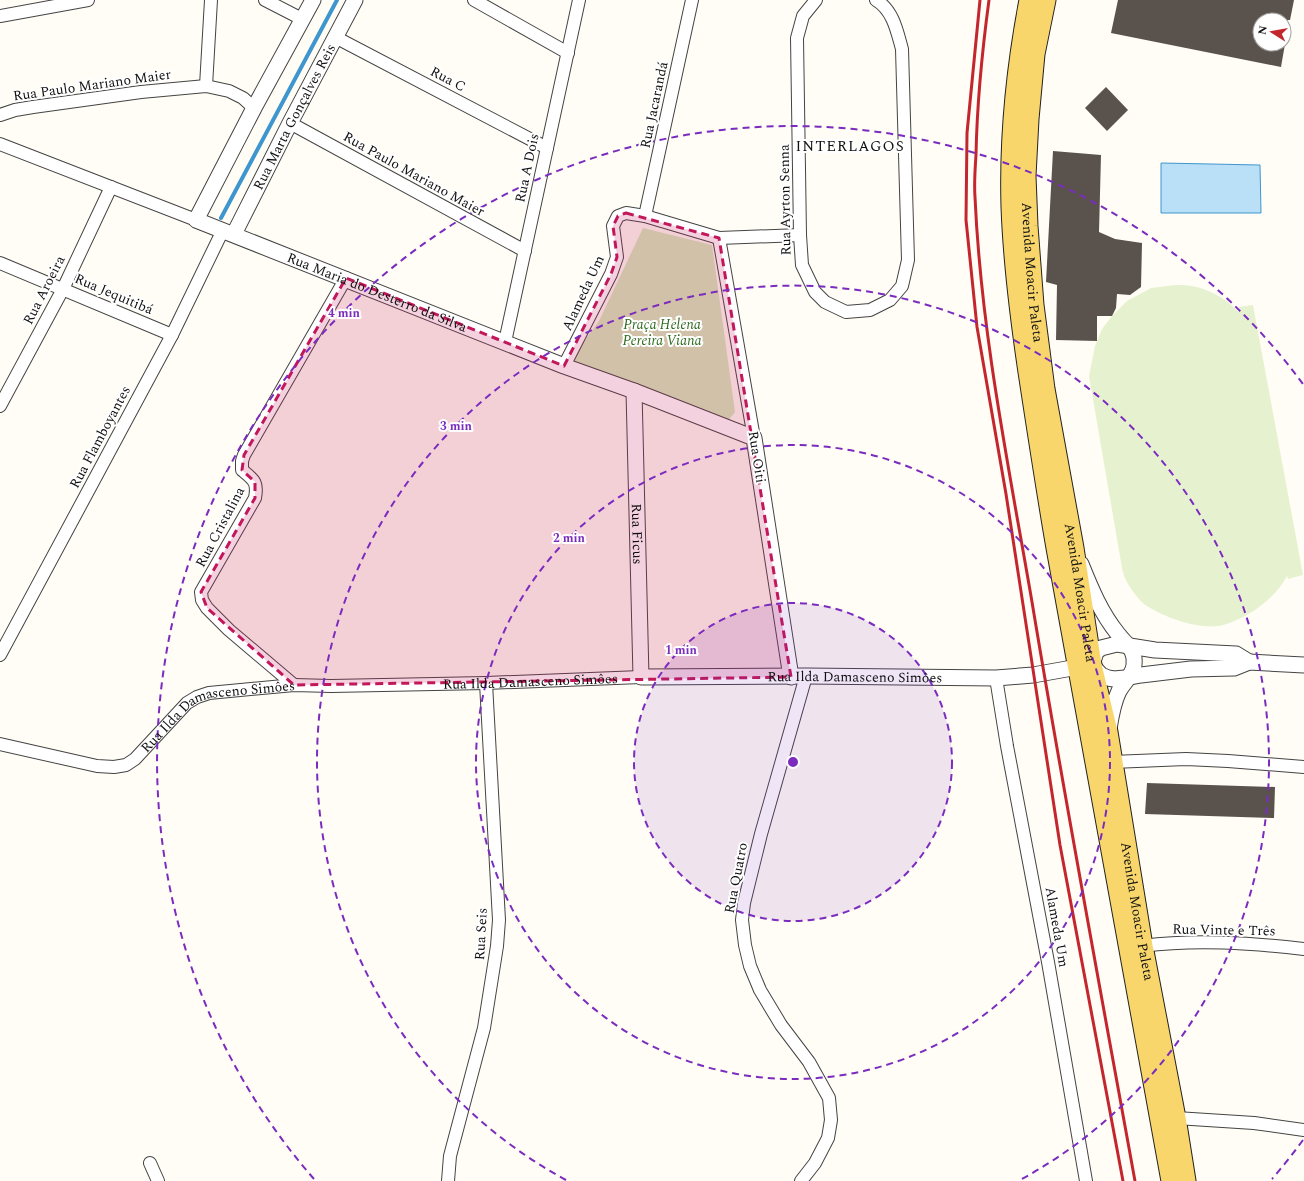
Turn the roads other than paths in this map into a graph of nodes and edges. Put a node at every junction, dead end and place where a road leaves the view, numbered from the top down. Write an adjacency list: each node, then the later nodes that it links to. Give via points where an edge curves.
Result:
1 (88, 0): 13 (street)
2 (211, 0): 17 (street)
3 (265, 0): 14 (street)
4 (313, 0): 14 (street)
5 (355, 0): 15 (street, Rua Marta Gonçalves Reis)
6 (474, 0): 16 (street)
7 (579, 0): 16 (street, Rua A Dois)
8 (692, 0): 24 (street, Rua Jacarandá)
9 (816, 0): 27 (street, Rua Ayrton Senna, via 803,16 798,38)
10 (876, 0): 27 (street, Rua Ayrton Senna, via 883,4 893,21 902,49 908,260 902,286 890,300 870,310 846,312 825,302 815,292 802,265)
11 (1029, 0): 44 (main road, Avenida Moacir Paleta, via 1020,49 1012,139 1011,206 1014,255 1039,449)
12 (1046, 0): 39 (main road, Avenida Moacir Paleta, via 1035,54 1028,119 1028,226 1034,305 1045,389)
13 (0, 16)
14 (302, 19): 18 (street)
15 (335, 37): 20 (street, Rua Marta Gonçalves Reis); 22 (street, Rua C)
16 (568, 53): 22 (street, Rua A Dois)
17 (206, 86): 18 (street, Rua Paulo Mariano Maier, via 229,91 243,98); 19 (street, Rua Paulo Mariano Maier, via 40,106)
18 (254, 108): 25 (street)
19 (0, 115)
20 (290, 123): 26 (street, Rua Marta Gonçalves Reis); 29 (street, Rua Paulo Mariano Maier)
21 (0, 144): 23 (street, Rua Maria do Desterro da Silva)
22 (547, 148): 29 (street, Rua A Dois)
23 (111, 187): 25 (street, Rua Maria do Desterro da Silva); 32 (street, Rua Aroeira)
24 (645, 216): 28 (street, Alameda Um); 35 (street, Alameda Um, via 626,213 618,216 614,226 617,257 611,274)
25 (196, 220): 26 (street, Rua Maria do Desterro da Silva)
26 (228, 232): 31 (street, Rua Maria do Desterro da Silva); 33 (street, Rua Flamboyantes)
27 (800, 235): 28 (street, Alameda Um)
28 (719, 238): 38 (street, Rua Oiti)
29 (525, 251): 34 (street, Rua A Dois)
30 (0, 263): 32 (street, Rua Jequitibá)
31 (346, 278): 34 (street, Rua Maria do Desterro da Silva); 50 (street, Rua Cristalina, via 244,455 241,467 255,482 255,498 201,592 207,608 229,630)
32 (63, 289): 33 (street, Rua Jequitibá); 37 (street, Rua Aroeira)
33 (172, 335): 41 (street, Rua Flamboyantes)
34 (506, 342): 35 (street, Rua Maria do Desterro da Silva)
35 (564, 366): 36 (street, Rua Maria do Desterro da Silva)
36 (634, 391): 38 (street, Rua Maria do Desterro da Silva); 46 (street, Rua Ficus)
37 (0, 406)
38 (754, 438): 45 (street, Rua Oiti)
39 (1074, 548): 40 (street, via 1095,598); 44 (main road, Avenida Moacir Paleta)
40 (1127, 645): 42 (street, via 1236,654); 44 (street, via 1117,644 1101,648); 48 (street, via 1134,658 1132,672)
41 (0, 655)
42 (1250, 662): 43 (street); 48 (street, via 1234,668 1190,669)
43 (1304, 665)
44 (1085, 666): 47 (street, Rua Ilda Damasceno Simôes); 48 (street, via 1108,678); 51 (main road, Avenida Moacir Paleta); 64 (main road, Avenida Moacir Paleta)
45 (798, 676): 46 (street, Rua Ilda Damasceno Simôes); 47 (street, Rua Ilda Damasceno Simôes); 62 (street, Rua Quatro, via 742,920 746,952 760,990 830,1098 831,1120 828,1138 815,1163)
46 (641, 677): 49 (street, Rua Ilda Damasceno Simôes)
47 (996, 678): 63 (street, Alameda Um)
48 (1128, 678): 51 (street, via 1114,702)
49 (486, 683): 50 (street, Rua Ilda Damasceno Simôes); 61 (street, Rua Seis, via 499,920 484,1028 450,1156)
50 (294, 685): 52 (street, Rua Ilda Damasceno Simôes, via 209,692 197,697 187,703 135,759 126,765 97,766)
51 (1108, 732): 53 (main road, Avenida Moacir Paleta)
52 (0, 744)
53 (1112, 762): 54 (street, via 1186,759); 55 (main road, Avenida Moacir Paleta)
54 (1304, 767)
55 (1143, 946): 56 (street, Rua Vinte e Três, via 1182,942 1253,944); 57 (main road, Avenida Moacir Paleta)
56 (1304, 949)
57 (1176, 1118): 58 (street, via 1254,1123); 65 (main road, Avenida Moacir Paleta)
58 (1304, 1130)
59 (150, 1163): 60 (street)
60 (158, 1181)
61 (448, 1181)
62 (801, 1181)
63 (1086, 1181)
64 (1171, 1181)
65 (1186, 1181)

